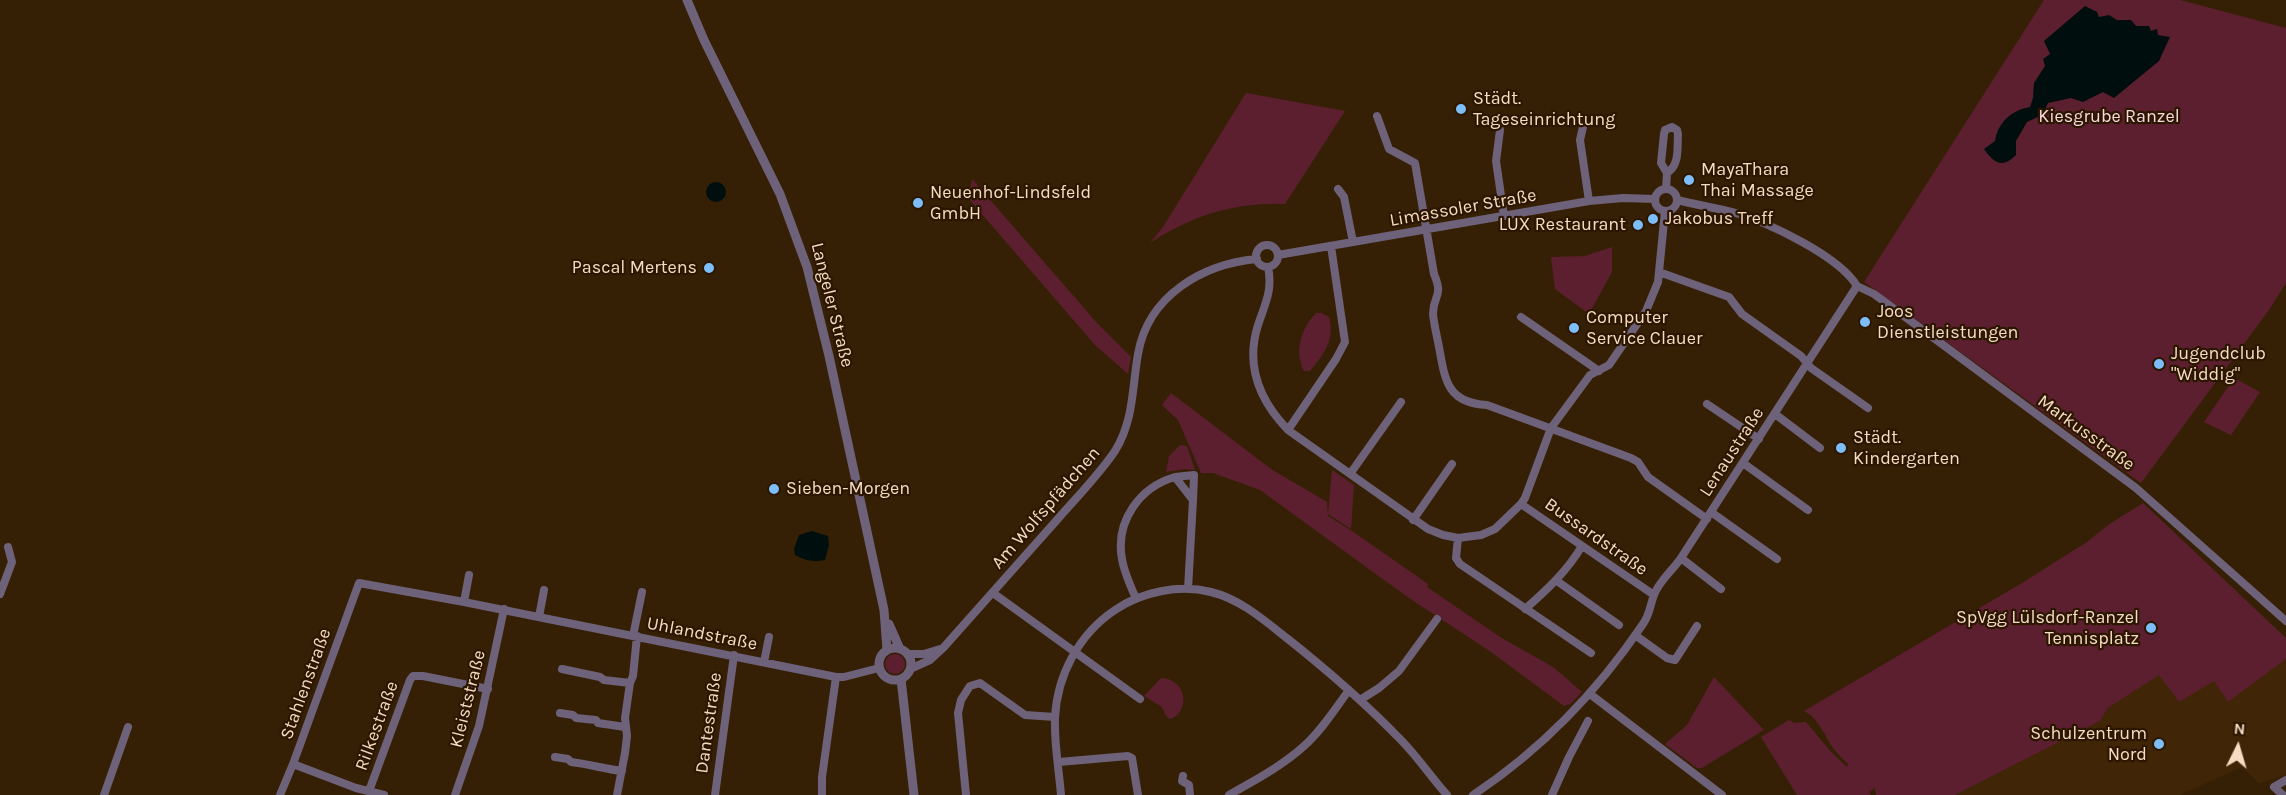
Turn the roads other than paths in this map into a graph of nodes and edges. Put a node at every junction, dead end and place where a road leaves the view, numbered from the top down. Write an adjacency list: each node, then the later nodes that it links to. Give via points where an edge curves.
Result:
1 (687, 0): 60 (street, Langeler Straße, via 780,194 807,267)
2 (1377, 116): 13 (street, via 1389,149 1415,164)
3 (1583, 127): 9 (street, via 1580,140)
4 (1500, 130): 12 (street, via 1496,161)
5 (1667, 173): 5 (street, via 1676,163 1678,134 1672,127 1664,134 1661,163); 7 (street)
6 (1338, 189): 14 (street, via 1344,197)
7 (1666, 189): 8 (street, via 1658,191); 10 (street, via 1674,192)
8 (1654, 199): 9 (street, Limassoler Straße); 11 (street, via 1657,207)
9 (1589, 201): 12 (street, Limassoler Straße)
10 (1677, 201): 11 (street, via 1674,208); 20 (street, via 1756,221 1841,267)
11 (1665, 211): 19 (street)
12 (1504, 216): 13 (street, Limassoler Straße)
13 (1427, 230): 14 (street, Limassoler Straße); 28 (street, via 1440,288 1433,313 1450,389 1472,404 1487,405)
14 (1353, 242): 15 (street, Limassoler Straße)
15 (1331, 246): 16 (street, Limassoler Straße); 29 (street, via 1345,342)
16 (1278, 255): 17 (street, via 1274,248 1265,246 1258,250); 18 (street, via 1276,263)
17 (1257, 259): 18 (street); 53 (street, Am Wolfspfädchen, via 1207,270 1165,301 1138,351 1131,414 1115,450)
18 (1268, 267): 29 (street, via 1270,292 1257,328 1253,364 1263,399)
19 (1659, 272): 22 (street, via 1729,297 1742,314); 23 (street, via 1642,319 1609,365)
20 (1857, 286): 22 (street, Lenaustraße); 63 (street, Markusstraße, via 1874,294 2136,488)
21 (1521, 317): 23 (street)
22 (1807, 363): 26 (street); 27 (street, Lenaustraße)
23 (1599, 371): 28 (street, via 1590,375)
24 (1401, 402): 34 (street)
25 (1707, 404): 30 (street)
26 (1868, 408)
27 (1774, 414): 30 (street, Lenaustraße); 31 (street)
28 (1551, 428): 37 (street); 39 (street, via 1631,458 1648,477)
29 (1288, 430): 34 (street)
30 (1759, 439): 32 (street, Lenaustraße)
31 (1820, 448)
32 (1743, 463): 38 (street); 39 (street, Lenaustraße)
33 (1452, 464): 40 (street)
34 (1350, 474): 40 (street)
35 (1175, 477): 36 (street); 36 (street, via 1194,475); 56 (street, via 1148,490 1132,508 1124,526 1122,562)
36 (1193, 500): 49 (street)
37 (1521, 504): 41 (street, via 1488,533); 42 (street, Bussardstraße)
38 (1808, 510)
39 (1709, 515): 44 (street, Lenaustraße); 45 (street)
40 (1413, 520): 41 (street)
41 (1458, 538): 59 (street, via 1456,558 1460,564)
42 (1582, 546): 47 (street); 55 (street, Bussardstraße)
43 (8, 547): 54 (street, via 12,562)
44 (1681, 558): 50 (street); 55 (street, Lenaustraße)
45 (1777, 560)
46 (469, 575): 57 (street)
47 (1557, 580): 59 (street); 64 (street)
48 (359, 583): 57 (street, Uhlandstraße); 94 (street, Stahlenstraße)
49 (1188, 589): 56 (street); 83 (street, via 1210,592 1240,604 1272,625)
50 (1721, 589)
51 (544, 590): 61 (street)
52 (642, 592): 67 (street, Uhlandstraße)
53 (993, 592): 69 (street, Am Wolfspfädchen); 72 (street)
54 (0, 594)
55 (1654, 595): 66 (street, Lenaustraße, via 1650,613)
56 (1136, 598): 72 (street, via 1095,624)
57 (464, 602): 58 (street, Uhlandstraße)
58 (504, 609): 61 (street, Uhlandstraße); 82 (street, Kleiststraße)
59 (1525, 609): 73 (street)
60 (884, 610): 70 (street, Langeler Straße); 71 (street, Langeler Straße)
61 (539, 617): 67 (street, Uhlandstraße)
62 (1437, 619): 86 (street, via 1399,671)
63 (2286, 621)
64 (1619, 625)
65 (1697, 626): 66 (street, via 1675,660 1666,658)
66 (1635, 635): 84 (street, Lenaustraße)
67 (635, 636): 74 (street, Uhlandstraße); 81 (street)
68 (769, 637): 75 (street, Uhlandstraße)
69 (944, 647): 71 (street, via 924,654); 78 (street, Am Wolfspfädchen, via 930,660)
70 (887, 650): 71 (street); 76 (street, via 880,657)
71 (904, 652): 78 (street)
72 (1075, 652): 85 (street); 88 (street)
73 (1591, 653)
74 (734, 655): 75 (street, Uhlandstraße); 104 (street, Dantestraße)
75 (764, 662): 79 (street, Uhlandstraße)
76 (879, 668): 79 (street, Uhlandstraße); 80 (street, via 887,679)
77 (562, 669): 81 (street)
78 (910, 669): 80 (street)
79 (836, 677): 105 (street)
80 (901, 680): 106 (street)
81 (630, 683): 91 (street)
82 (488, 689): 98 (street, Rilkestraße, via 413,676); 102 (street, Kleiststraße)
83 (1349, 690): 86 (street); 111 (street, via 1297,752)
84 (1590, 694): 113 (street, Lenaustraße, via 1541,744); 115 (street)
85 (1140, 699)
86 (1360, 700): 112 (street, via 1401,740)
87 (560, 713): 91 (street)
88 (1055, 717): 93 (street); 107 (street, via 1024,715 980,683 970,686 958,713)
89 (1588, 721): 114 (street)
90 (128, 727): 99 (street)
91 (625, 727): 95 (street)
92 (555, 757): 95 (street)
93 (1059, 762): 108 (street); 109 (street, via 1128,756 1134,765)
94 (293, 764): 98 (street); 100 (street, Stahlenstraße)
95 (621, 771): 103 (street)
96 (1183, 776): 110 (street)
97 (2286, 780): 116 (street, via 2274,788)
98 (369, 791): 101 (street)
99 (104, 795)
100 (280, 795)
101 (384, 795)
102 (455, 795)
103 (617, 795)
104 (714, 795)
105 (822, 795)
106 (914, 795)
107 (966, 795)
108 (1061, 795)
109 (1138, 795)
110 (1190, 795)
111 (1229, 795)
112 (1447, 795)
113 (1473, 795)
114 (1552, 795)
115 (1722, 795)
116 (2283, 795)

